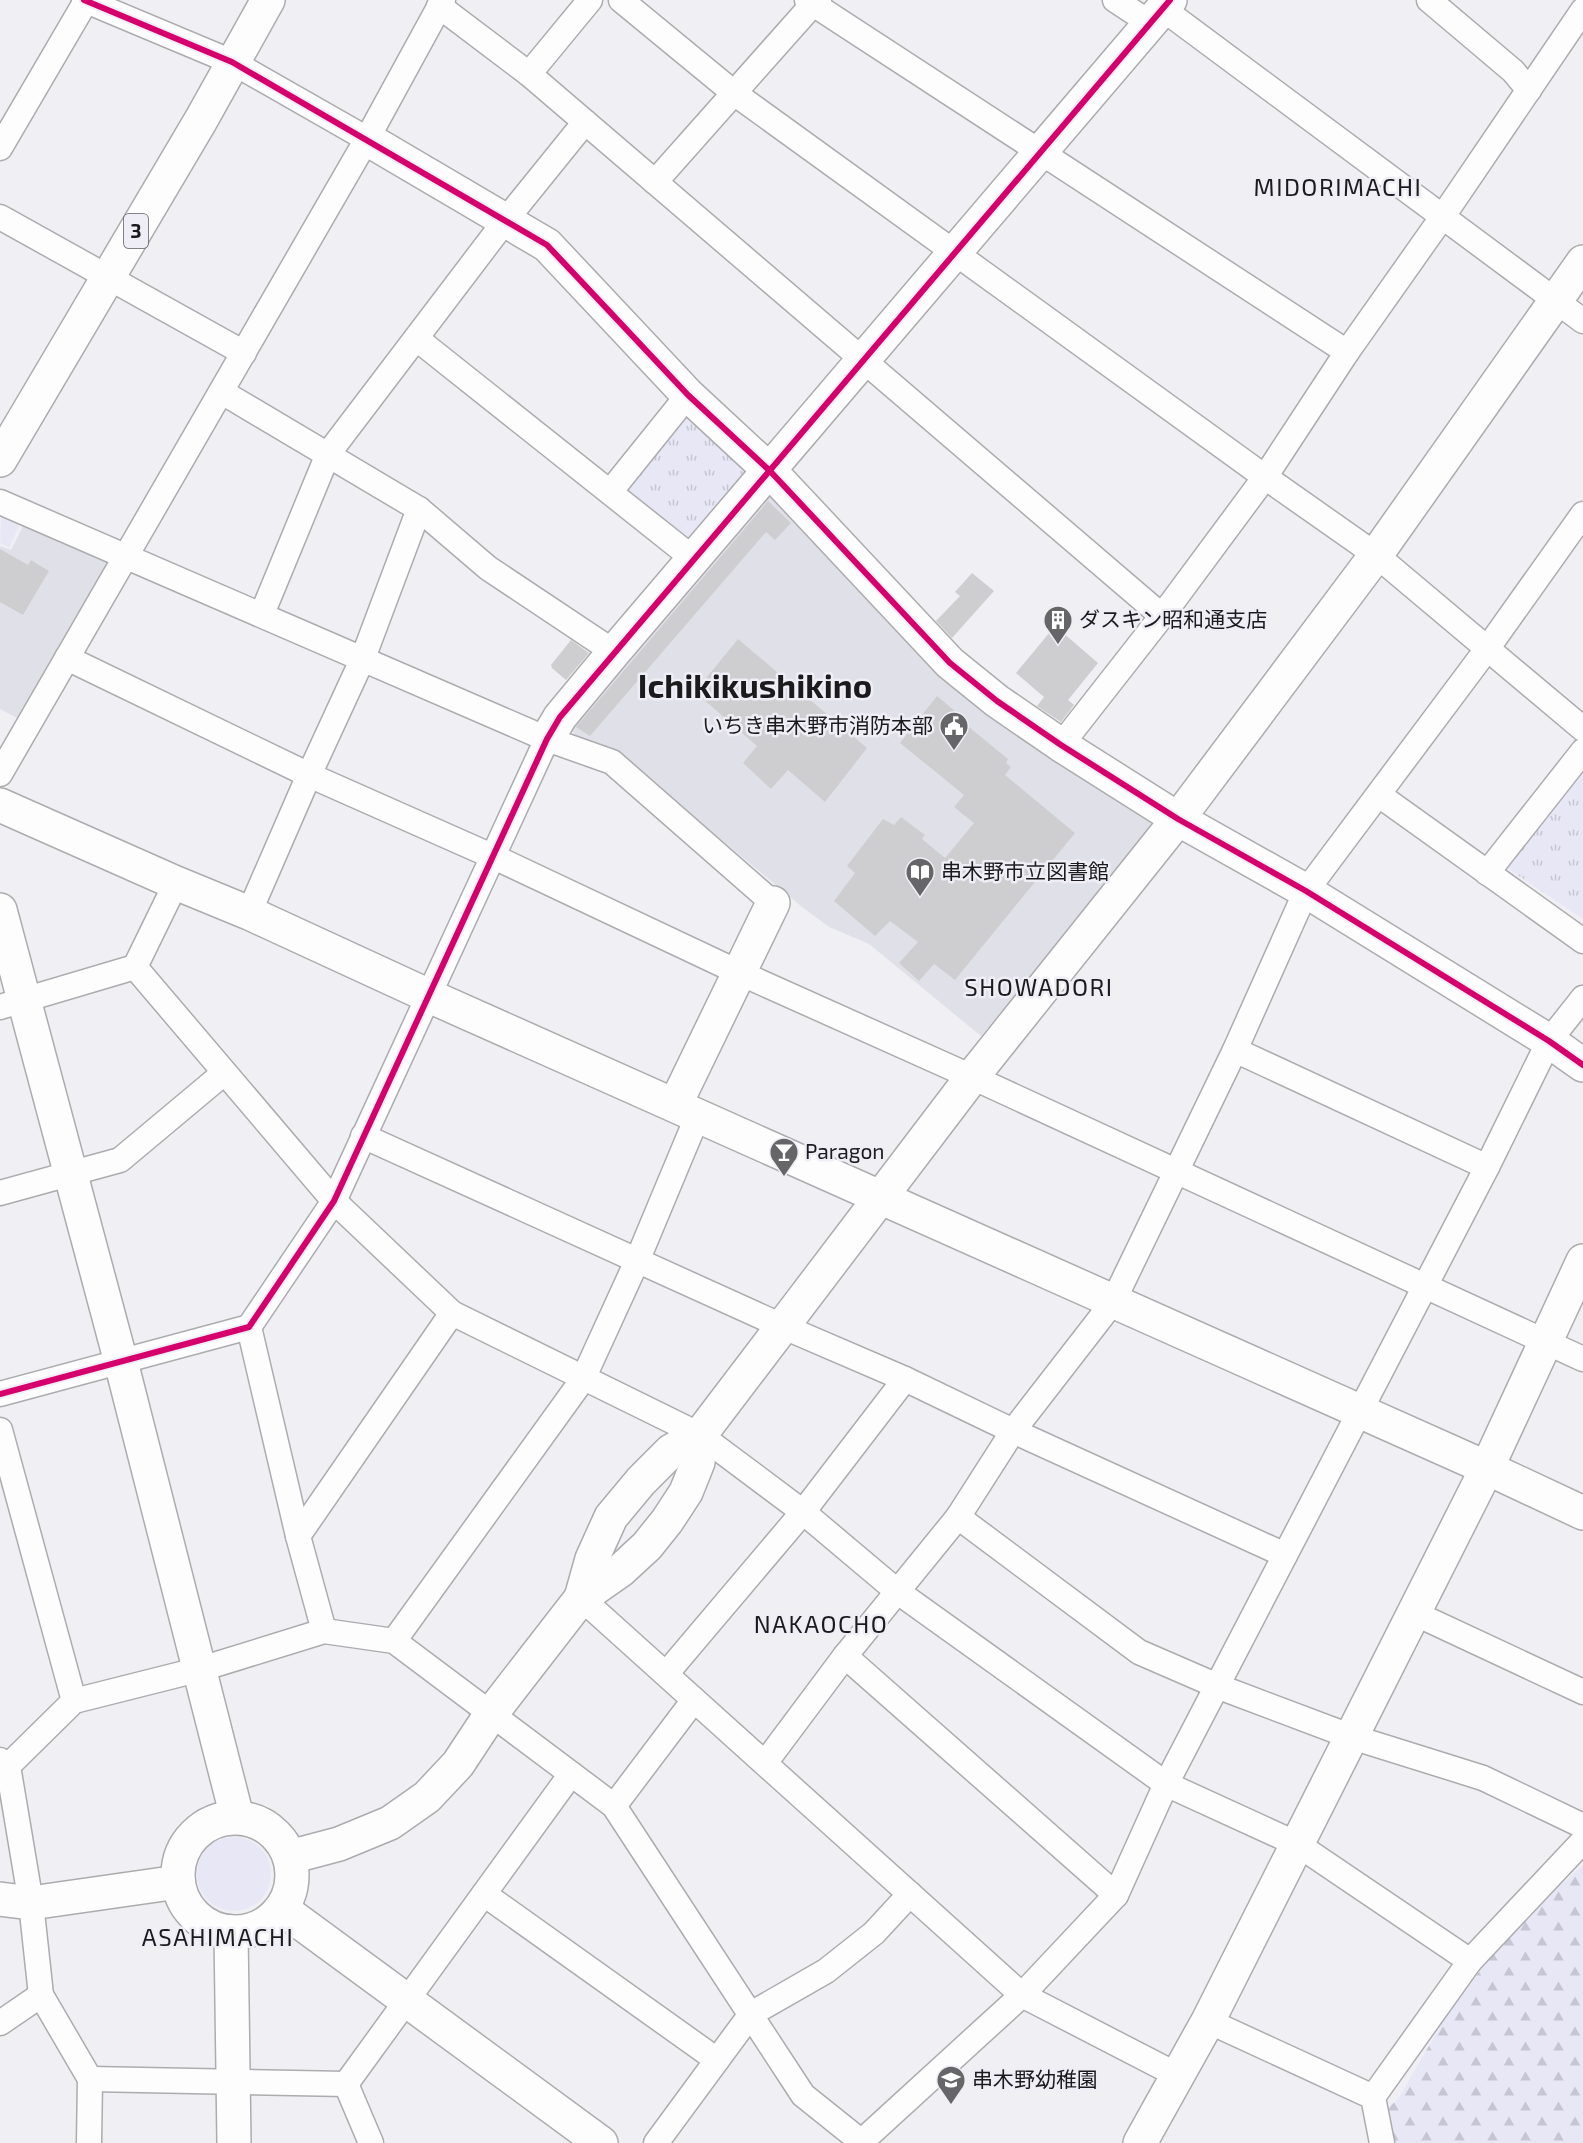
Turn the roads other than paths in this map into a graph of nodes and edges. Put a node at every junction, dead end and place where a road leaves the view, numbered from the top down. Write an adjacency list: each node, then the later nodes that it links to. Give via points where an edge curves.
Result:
1 (85, 0): 11 (street); 15 (street)
2 (268, 0): 11 (main road, 3)
3 (590, 0): 12 (street)
4 (621, 0): 14 (street)
5 (1115, 0): 10 (street)
6 (1429, 0): 13 (street, via 1513,71)
7 (813, 1): 14 (street); 19 (street)
8 (441, 3): 12 (street); 17 (street)
9 (1583, 10): 13 (street)
10 (1161, 11): 19 (main road); 21 (street)
11 (232, 62): 17 (street); 26 (main road, 3)
12 (529, 74): 16 (street)
13 (1529, 90): 21 (street)
14 (734, 93): 20 (street); 24 (street)
15 (7, 118): 18 (street)
16 (585, 122): 20 (street); 23 (street)
17 (367, 139): 23 (main road); 31 (street)
18 (0, 148)
19 (1041, 152): 24 (main road); 30 (street)
20 (655, 182): 32 (street)
21 (1443, 216): 27 (street); 30 (street)
22 (0, 217): 26 (street)
23 (505, 221): 29 (street); 34 (main road, via 547,245)
24 (956, 252): 32 (main road); 38 (street)
25 (1583, 262): 27 (main road)
26 (108, 279): 31 (street); 36 (main road, 3)
27 (1556, 302): 28 (street); 43 (main road)
28 (1583, 321)
29 (417, 339): 35 (street); 39 (street)
30 (1347, 352): 38 (street)
31 (244, 353): 33 (street)
32 (864, 361): 37 (main road); 47 (street)
33 (222, 392): 35 (street); 44 (street)
34 (688, 395): 37 (main road); 39 (street)
35 (328, 454): 41 (street); 46 (street)
36 (0, 460)
37 (770, 471): 45 (main road); 54 (main road, via 950,663)
38 (1265, 477): 43 (street); 47 (street)
39 (610, 492): 45 (street)
40 (0, 502): 44 (street)
41 (419, 509): 49 (street, via 488,568); 51 (street)
42 (1583, 513): 48 (street)
43 (1376, 555): 48 (street); 60 (main road)
44 (125, 557): 46 (street); 50 (street)
45 (694, 560): 49 (main road)
46 (262, 614): 51 (street)
47 (1162, 616): 54 (street)
48 (1487, 649): 52 (street); 58 (street)
49 (615, 652): 53 (main road, via 560,717)
50 (68, 658): 56 (street); 57 (street)
51 (363, 658): 53 (street); 57 (street)
52 (1583, 729)
53 (547, 739): 61 (street); 65 (street, via 612,762)
54 (1061, 745): 60 (main road)
55 (1583, 751): 62 (street)
56 (0, 774)
57 (309, 775): 61 (street); 67 (street)
58 (1379, 795): 62 (street); 64 (street)
59 (0, 805): 63 (main road)
60 (1178, 819): 64 (main road); 78 (main road)
61 (494, 857): 70 (street); 71 (street)
62 (1487, 873): 68 (street)
63 (177, 883): 67 (main road); 69 (street)
64 (1306, 891): 74 (main road); 75 (street)
65 (773, 903): 70 (main road)
66 (0, 910): 73 (main road)
67 (249, 913): 71 (main road)
68 (1583, 941)
69 (135, 967): 73 (street); 77 (street)
70 (740, 973): 78 (street); 79 (main road)
71 (428, 995): 79 (main road); 80 (street)
72 (1583, 998): 74 (street)
73 (12, 1003): 83 (main road)
74 (1549, 1041): 76 (main road); 81 (street)
75 (1235, 1050): 81 (street); 82 (street)
76 (1583, 1065)
77 (224, 1073): 83 (street, via 120,1160); 86 (street)
78 (972, 1077): 82 (street); 85 (main road)
79 (686, 1110): 85 (main road); 87 (street)
80 (363, 1136): 86 (street); 87 (street)
81 (1487, 1167): 89 (street)
82 (1176, 1172): 89 (street); 90 (street)
83 (70, 1173): 84 (street); 96 (main road)
84 (0, 1193)
85 (880, 1197): 90 (main road); 93 (main road)
86 (334, 1201): 91 (street); 92 (street)
87 (638, 1261): 93 (street); 97 (street)
88 (1583, 1261): 94 (main road)
89 (1424, 1286): 94 (street); 100 (street)
90 (1113, 1302): 100 (main road); 102 (street)
91 (452, 1313): 97 (street); 108 (street)
92 (249, 1327): 96 (street); 108 (street)
93 (784, 1327): 98 (street); 103 (main road)
94 (1546, 1342): 95 (street); 104 (main road)
95 (1583, 1359)
96 (121, 1362): 99 (street); 116 (main road)
97 (583, 1378): 103 (street); 114 (street)
98 (905, 1379): 102 (street); 105 (street)
99 (0, 1394)
100 (1359, 1411): 104 (main road); 109 (street)
101 (0, 1430): 121 (street)
102 (1013, 1431): 107 (street); 109 (street)
103 (700, 1435): 105 (street); 111 (main road, via 671,1451 611,1516 592,1559); 111 (main road, via 698,1462 686,1492 667,1521 621,1570)
104 (1487, 1468): 106 (main road); 112 (main road)
105 (803, 1512): 110 (street); 117 (street)
106 (1583, 1513)
107 (958, 1517): 110 (street); 118 (street, via 1139,1652)
108 (298, 1536): 113 (street)
109 (1285, 1554): 118 (street)
110 (898, 1592): 115 (street); 127 (street)
111 (582, 1598): 117 (street); 122 (main road)
112 (1414, 1613): 119 (street); 123 (main road)
113 (324, 1631): 114 (street); 116 (street)
114 (394, 1641): 122 (street)
115 (845, 1656): 125 (street); 137 (street)
116 (201, 1669): 121 (street); 129 (main road)
117 (666, 1674): 120 (street)
118 (1217, 1685): 123 (street); 127 (street)
119 (1583, 1692)
120 (694, 1700): 125 (street); 128 (street)
121 (75, 1701): 124 (street)
122 (491, 1714): 126 (street); 133 (main road, via 458,1764 427,1797 390,1822 339,1844)
123 (1352, 1737): 130 (street, via 1484,1778); 132 (main road)
124 (4, 1763): 138 (street)
125 (765, 1763): 136 (street)
126 (572, 1774): 128 (street); 135 (street)
127 (1166, 1784): 132 (street); 137 (street)
128 (615, 1806): 145 (street)
129 (237, 1817): 133 (main road, via 251,1819 275,1833); 134 (main road, via 218,1820 200,1829 186,1843 179,1862)
130 (1583, 1826)
131 (1583, 1841): 141 (street)
132 (1297, 1844): 141 (street); 146 (main road)
133 (290, 1857): 139 (main road, via 293,1875)
134 (178, 1882): 138 (main road); 140 (main road, via 183,1901 195,1916 212,1928)
135 (484, 1894): 144 (street); 148 (street)
136 (910, 1894): 143 (street); 145 (street, via 874,1934 826,1971)
137 (1116, 1895): 143 (street)
138 (16, 1901): 142 (street)
139 (282, 1909): 140 (main road, via 268,1923 250,1931); 144 (main road)
140 (231, 1932): 151 (main road)
141 (1470, 1961): 153 (street)
142 (41, 1995): 147 (street); 150 (street)
143 (1022, 1995): 149 (street); 154 (street)
144 (407, 2000): 152 (street); 158 (main road)
145 (751, 2014): 148 (street); 154 (street, via 803,2095)
146 (1208, 2021): 149 (main road); 153 (street)
147 (0, 2023)
148 (717, 2060): 159 (street)
149 (1177, 2075): 160 (main road)
150 (90, 2079): 151 (street); 155 (street)
151 (234, 2082): 152 (street); 156 (main road)
152 (346, 2084): 157 (street)
153 (1373, 2097): 161 (street)
154 (862, 2142)
155 (89, 2143)
156 (234, 2143)
157 (371, 2143)
158 (601, 2143)
159 (656, 2143)
160 (1140, 2143)
161 (1382, 2143)

